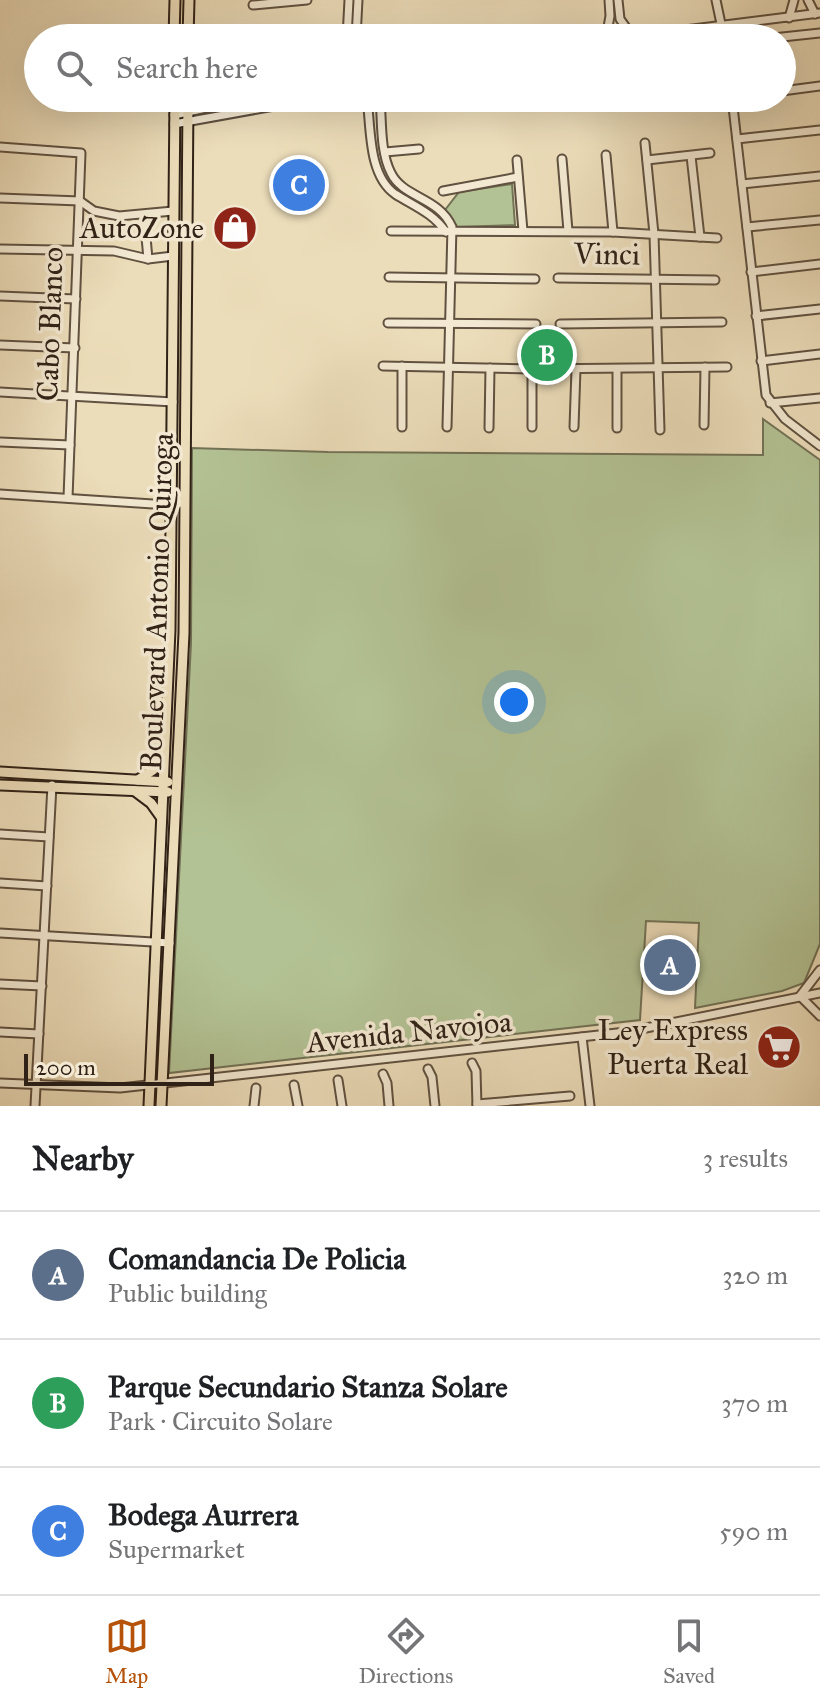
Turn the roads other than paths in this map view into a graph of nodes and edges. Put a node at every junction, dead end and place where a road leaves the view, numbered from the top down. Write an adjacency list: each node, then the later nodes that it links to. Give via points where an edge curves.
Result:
1 (175, 0): 14 (main road)
2 (189, 0): 15 (main road)
3 (307, 0): 10 (street)
4 (349, 0): 16 (street)
5 (358, 0): 17 (street)
6 (609, 0): 11 (street)
7 (716, 0): 18 (street)
8 (794, 0): 13 (street)
9 (808, 0): 12 (street)
10 (253, 5)
11 (615, 6)
12 (818, 13): 13 (street)
13 (789, 18): 19 (street)
14 (174, 24)
15 (188, 24)
16 (352, 24)
17 (353, 24)
18 (721, 24)
19 (731, 24)
20 (820, 33): 21 (street)
21 (796, 36)
22 (820, 86): 23 (street)
23 (796, 89)
24 (174, 112): 31 (main road, Boulevard Antonio Quiroga)
25 (192, 112): 30 (street)
26 (243, 112): 32 (street)
27 (369, 112): 35 (street)
28 (381, 112): 34 (street)
29 (734, 112): 36 (street)
30 (188, 113): 31 (street); 32 (main road, Boulevard Antonio Quiroga)
31 (174, 120): 32 (street); 57 (main road, Boulevard Antonio Quiroga)
32 (188, 124): 123 (main road, Boulevard Antonio Quiroga)
33 (820, 130): 36 (street)
34 (383, 132): 35 (street); 40 (street)
35 (371, 134): 48 (street)
36 (737, 139): 51 (street)
37 (645, 143): 46 (street)
38 (0, 147): 55 (street, Cabo Blanco, via 81,153)
39 (419, 149): 40 (street)
40 (389, 151): 47 (street)
41 (710, 153): 43 (street)
42 (606, 155): 65 (street)
43 (691, 156): 46 (street); 67 (street)
44 (562, 159): 64 (street)
45 (517, 160): 50 (street)
46 (647, 160): 66 (street)
47 (389, 170): 48 (street); 53 (street)
48 (379, 173): 56 (street, via 391,191)
49 (820, 176): 51 (street)
50 (518, 177): 52 (street); 63 (street)
51 (742, 184): 60 (street)
52 (443, 191)
53 (422, 197): 56 (street); 62 (street, via 445,214)
54 (0, 198): 55 (street)
55 (80, 201): 58 (street, via 112,216); 70 (street, Cabo Blanco)
56 (417, 206): 62 (street)
57 (173, 211): 58 (street); 71 (main road, Boulevard Antonio Quiroga)
58 (144, 215): 72 (street)
59 (820, 220): 60 (street)
60 (747, 227): 74 (street)
61 (391, 231): 62 (street)
62 (449, 231): 63 (street); 76 (street)
63 (523, 231): 64 (street)
64 (568, 231): 65 (street)
65 (613, 232): 66 (street)
66 (654, 234): 67 (street); 79 (street)
67 (700, 237): 68 (street)
68 (717, 238)
69 (0, 249): 70 (street)
70 (77, 251): 72 (street, via 114,251); 82 (street, Cabo Blanco)
71 (173, 256): 72 (street); 108 (main road, Boulevard Antonio Quiroga)
72 (148, 259)
73 (820, 264): 74 (street)
74 (751, 272): 84 (street)
75 (389, 277): 76 (street)
76 (451, 278): 78 (street); 87 (street)
77 (558, 278): 79 (street, Vinci)
78 (535, 279)
79 (655, 279): 80 (street, Vinci); 90 (street)
80 (715, 280)
81 (0, 296): 82 (street)
82 (76, 299): 92 (street, Cabo Blanco)
83 (820, 309): 84 (street)
84 (756, 316): 94 (street)
85 (722, 322): 90 (street)
86 (388, 323): 87 (street)
87 (450, 323): 88 (street); 97 (street)
88 (536, 324)
89 (560, 324): 90 (street)
90 (656, 324): 101 (street)
91 (0, 345): 92 (street)
92 (75, 348): 106 (street, Cabo Blanco)
93 (820, 354): 94 (street)
94 (761, 361): 109 (street)
95 (383, 366): 96 (street)
96 (402, 366): 97 (street); 111 (street)
97 (449, 367): 100 (street); 112 (street)
98 (705, 367): 99 (street); 101 (street); 110 (street)
99 (727, 367)
100 (490, 368): 102 (street); 115 (street)
101 (658, 368): 104 (street); 117 (street)
102 (532, 369): 103 (street); 113 (street)
103 (576, 369): 104 (street); 114 (street)
104 (617, 369): 116 (street)
105 (0, 392): 106 (street)
106 (72, 396): 108 (street); 119 (street, Cabo Blanco)
107 (820, 398): 109 (street)
108 (173, 402): 124 (main road, Boulevard Antonio Quiroga)
109 (770, 403): 120 (street)
110 (704, 425)
111 (402, 427)
112 (447, 427)
113 (532, 427)
114 (574, 427)
115 (489, 428)
116 (617, 428)
117 (660, 430)
118 (0, 442): 119 (street)
119 (70, 445): 122 (street, Cabo Blanco)
120 (819, 445)
121 (0, 494): 122 (street)
122 (68, 498): 124 (street)
123 (185, 503): 124 (street); 132 (main road, Boulevard Antonio Quiroga)
124 (170, 504): 125 (main road, Boulevard Antonio Quiroga)
125 (165, 752): 129 (main road, via 160,764); 131 (main road, Boulevard Antonio Quiroga)
126 (0, 772): 127 (main road)
127 (52, 775): 129 (main road); 130 (street)
128 (0, 785): 130 (main road)
129 (135, 785): 130 (main road); 131 (main road); 133 (main road)
130 (51, 787): 135 (street)
131 (163, 787): 132 (main road); 133 (main road, Boulevard Antonio Quiroga)
132 (176, 788): 141 (main road, Boulevard Antonio Quiroga)
133 (162, 818): 140 (main road, Boulevard Antonio Quiroga)
134 (0, 834): 135 (street)
135 (49, 837): 137 (street)
136 (0, 883): 137 (street)
137 (47, 886): 139 (street)
138 (4, 933): 139 (street)
139 (44, 935): 140 (street); 144 (street)
140 (155, 942): 141 (street); 157 (main road, Boulevard Antonio Quiroga)
141 (170, 943): 156 (main road, Boulevard Antonio Quiroga)
142 (820, 970): 146 (street)
143 (0, 984): 144 (street)
144 (42, 986): 149 (street)
145 (820, 993): 146 (street, Avenida Navojoa)
146 (800, 996): 147 (street); 150 (street, Avenida Navojoa)
147 (820, 1016)
148 (0, 1032): 149 (street)
149 (39, 1034): 158 (street)
150 (582, 1037): 156 (street, Avenida Navojoa); 171 (street)
151 (472, 1063): 162 (street)
152 (428, 1069): 170 (street)
153 (383, 1074): 169 (street)
154 (338, 1080): 168 (street)
155 (0, 1083): 158 (street, Avenida Navojoa)
156 (163, 1083): 157 (street, Avenida Navojoa); 165 (main road, Boulevard Antonio Quiroga)
157 (150, 1084): 158 (street, Avenida Navojoa); 164 (main road, Boulevard Antonio Quiroga)
158 (36, 1085): 163 (street)
159 (294, 1085): 167 (street)
160 (256, 1088): 166 (street)
161 (570, 1096): 162 (street)
162 (477, 1105)
163 (35, 1106)
164 (149, 1106)
165 (161, 1106)
166 (254, 1106)
167 (298, 1106)
168 (342, 1106)
169 (389, 1106)
170 (435, 1106)
171 (590, 1106)

